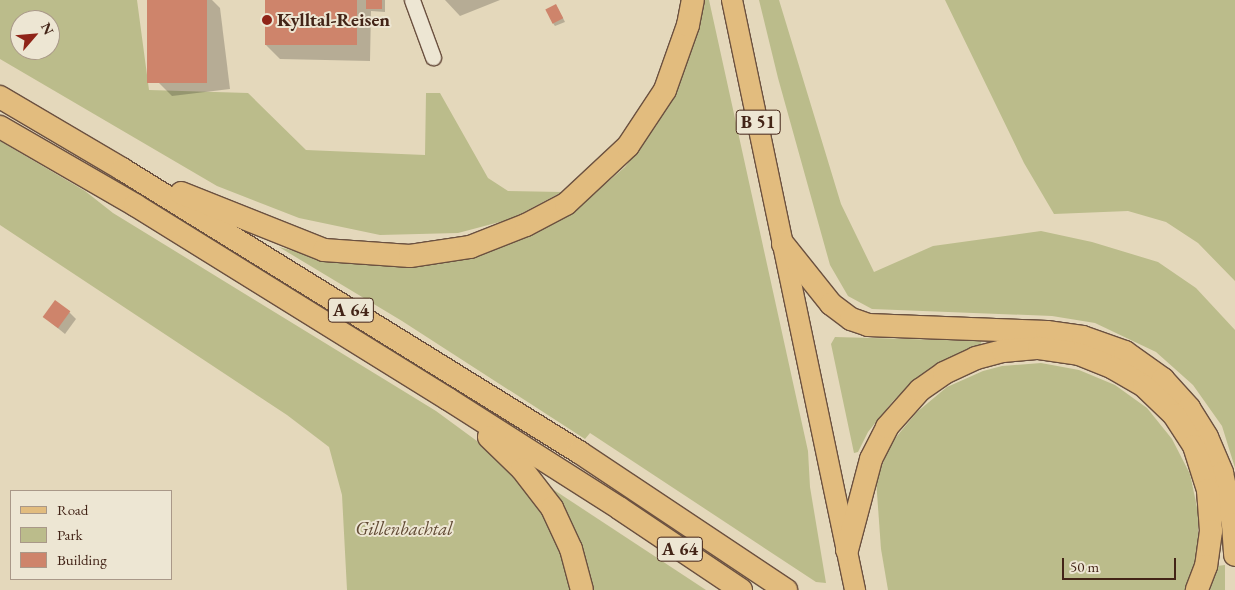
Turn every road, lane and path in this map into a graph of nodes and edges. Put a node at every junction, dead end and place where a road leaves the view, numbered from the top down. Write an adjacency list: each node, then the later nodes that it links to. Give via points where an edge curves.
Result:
1 (412, 0): 4 (street)
2 (693, 0): 7 (highway, via 688,25 665,90 628,146 566,204 526,225 470,247 410,256 324,250)
3 (732, 0): 8 (main road, B 51)
4 (433, 57)
5 (0, 97): 7 (highway, A 64)
6 (0, 127): 9 (highway, A 64, via 135,205)
7 (122, 169): 14 (highway, A 64, via 579,452)
8 (783, 244): 10 (main road, B 51); 11 (highway, via 831,304 850,319 868,325 1047,332 1083,337 1125,352 1163,379 1189,408 1207,437 1222,472 1233,524)
9 (448, 399): 12 (highway, via 512,459 544,496 565,534); 13 (highway, A 64)
10 (847, 550): 15 (main road, B 51); 16 (highway, via 871,460 887,427 914,396 944,373 976,358 1003,351 1039,348 1079,354 1114,368 1144,386 1179,422 1194,446 1208,490 1211,531 1206,566)
11 (1235, 555)
12 (582, 590)
13 (741, 590)
14 (786, 590)
15 (855, 590)
16 (1197, 590)

